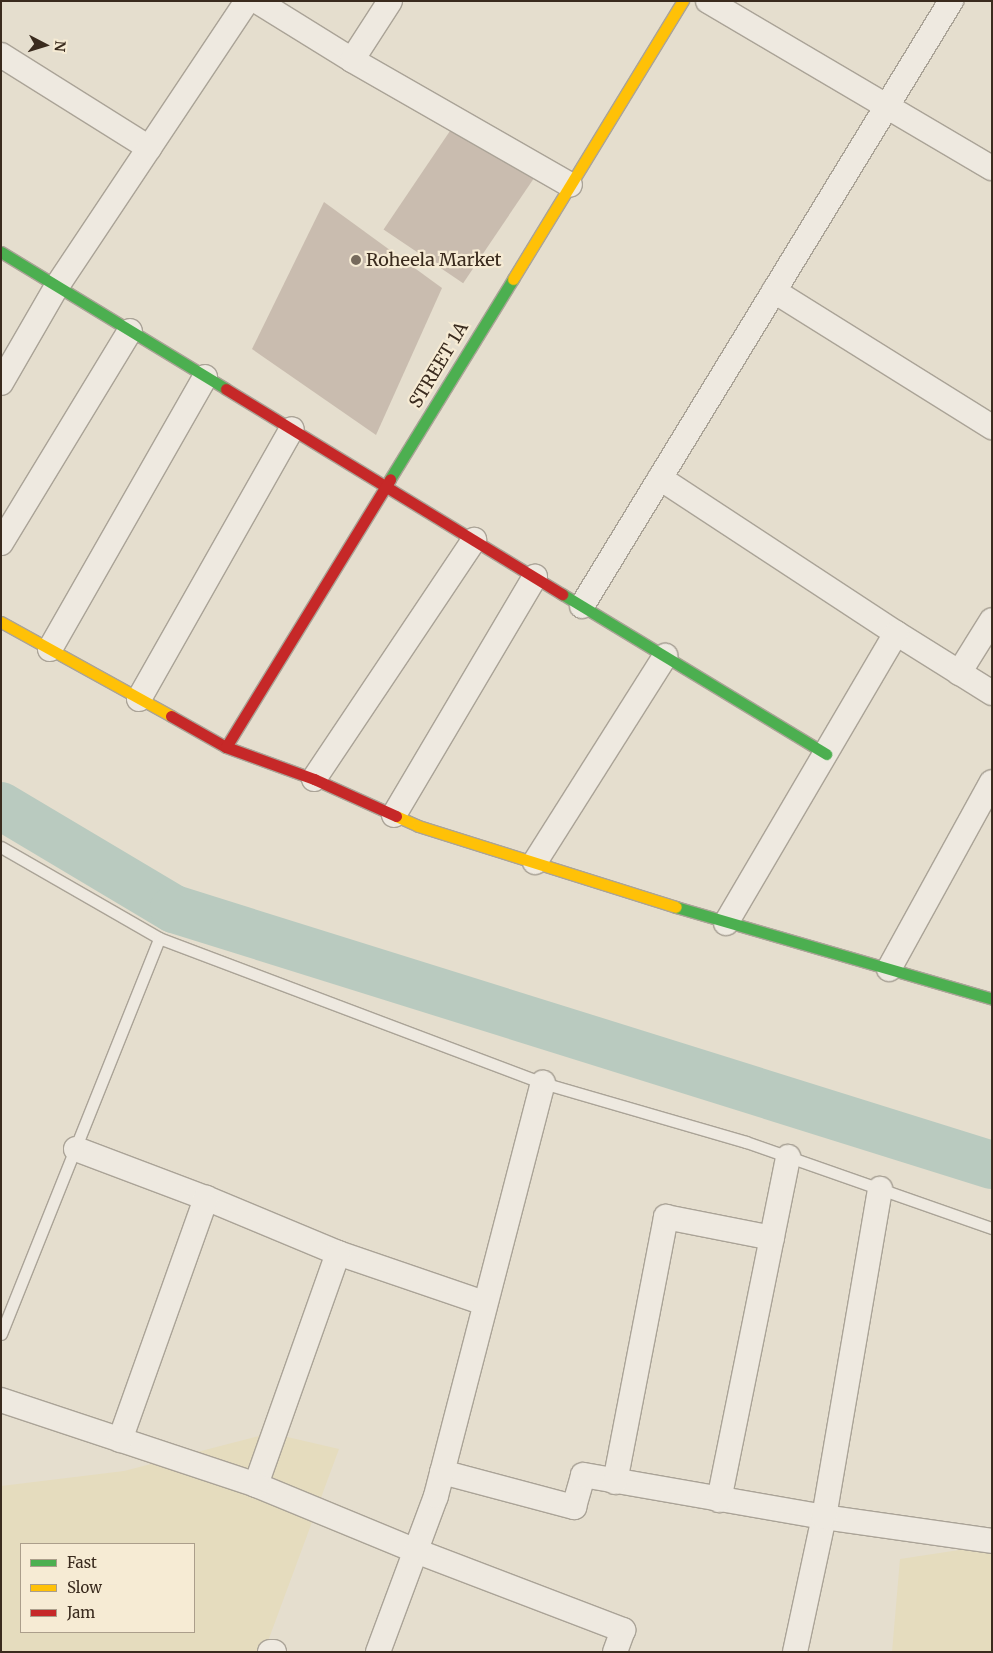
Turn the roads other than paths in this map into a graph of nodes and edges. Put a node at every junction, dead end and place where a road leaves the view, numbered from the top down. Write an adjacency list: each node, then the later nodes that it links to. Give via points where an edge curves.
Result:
1 (247, 1): 10 (street)
2 (257, 1): 8 (street)
3 (390, 1): 8 (street)
4 (683, 1): 12 (street, STREET 1A)
5 (708, 1): 9 (street)
6 (951, 1): 9 (street)
7 (1, 55): 10 (street)
8 (352, 60): 12 (street)
9 (887, 106): 11 (street); 15 (street)
10 (149, 148): 14 (street)
11 (992, 168)
12 (570, 185): 22 (street, STREET 1A)
13 (1, 252): 14 (street)
14 (57, 286): 16 (street); 18 (street)
15 (774, 291): 19 (street); 21 (street)
16 (130, 331): 17 (street); 24 (street)
17 (205, 377): 20 (street); 30 (street)
18 (1, 383)
19 (992, 427)
20 (292, 429): 22 (street); 34 (street)
21 (660, 478): 26 (street); 29 (street)
22 (386, 486): 23 (street); 35 (street, STREET 1A)
23 (474, 540): 25 (street); 37 (street)
24 (1, 543)
25 (535, 577): 26 (street); 39 (street)
26 (582, 606): 31 (street)
27 (992, 620): 32 (street)
28 (1, 622): 30 (street)
29 (896, 633): 32 (street); 36 (street)
30 (50, 650): 34 (street)
31 (665, 656): 36 (street); 41 (street)
32 (959, 673): 33 (street)
33 (992, 693)
34 (139, 699): 35 (street)
35 (226, 747): 37 (street)
36 (826, 754): 42 (street)
37 (314, 779): 39 (street)
38 (992, 782): 44 (street)
39 (394, 814): 41 (street, via 418,826)
40 (1, 847): 43 (lane)
41 (535, 862): 42 (street)
42 (726, 922): 44 (street)
43 (159, 938): 46 (lane); 47 (lane)
44 (889, 970): 45 (street)
45 (992, 998)
46 (543, 1083): 48 (lane); 54 (street)
47 (76, 1149): 50 (street); 55 (lane)
48 (788, 1157): 49 (lane); 52 (street)
49 (880, 1188): 51 (lane); 62 (street)
50 (206, 1198): 53 (street); 57 (street)
51 (992, 1228)
52 (772, 1238): 59 (street, via 666,1217); 61 (street)
53 (338, 1253): 54 (street); 60 (street)
54 (484, 1303): 58 (street)
55 (1, 1334)
56 (1, 1400): 57 (street)
57 (120, 1440): 60 (street)
58 (442, 1472): 59 (street, via 574,1507 582,1476); 64 (street)
59 (615, 1482): 61 (street)
60 (256, 1485): 64 (street)
61 (719, 1500): 62 (street)
62 (824, 1517): 63 (street); 69 (street)
63 (992, 1541)
64 (416, 1551): 67 (street); 68 (street, via 623,1630)
65 (270, 1652): 66 (street)
66 (274, 1652)
67 (378, 1652)
68 (615, 1652)
69 (795, 1652)

